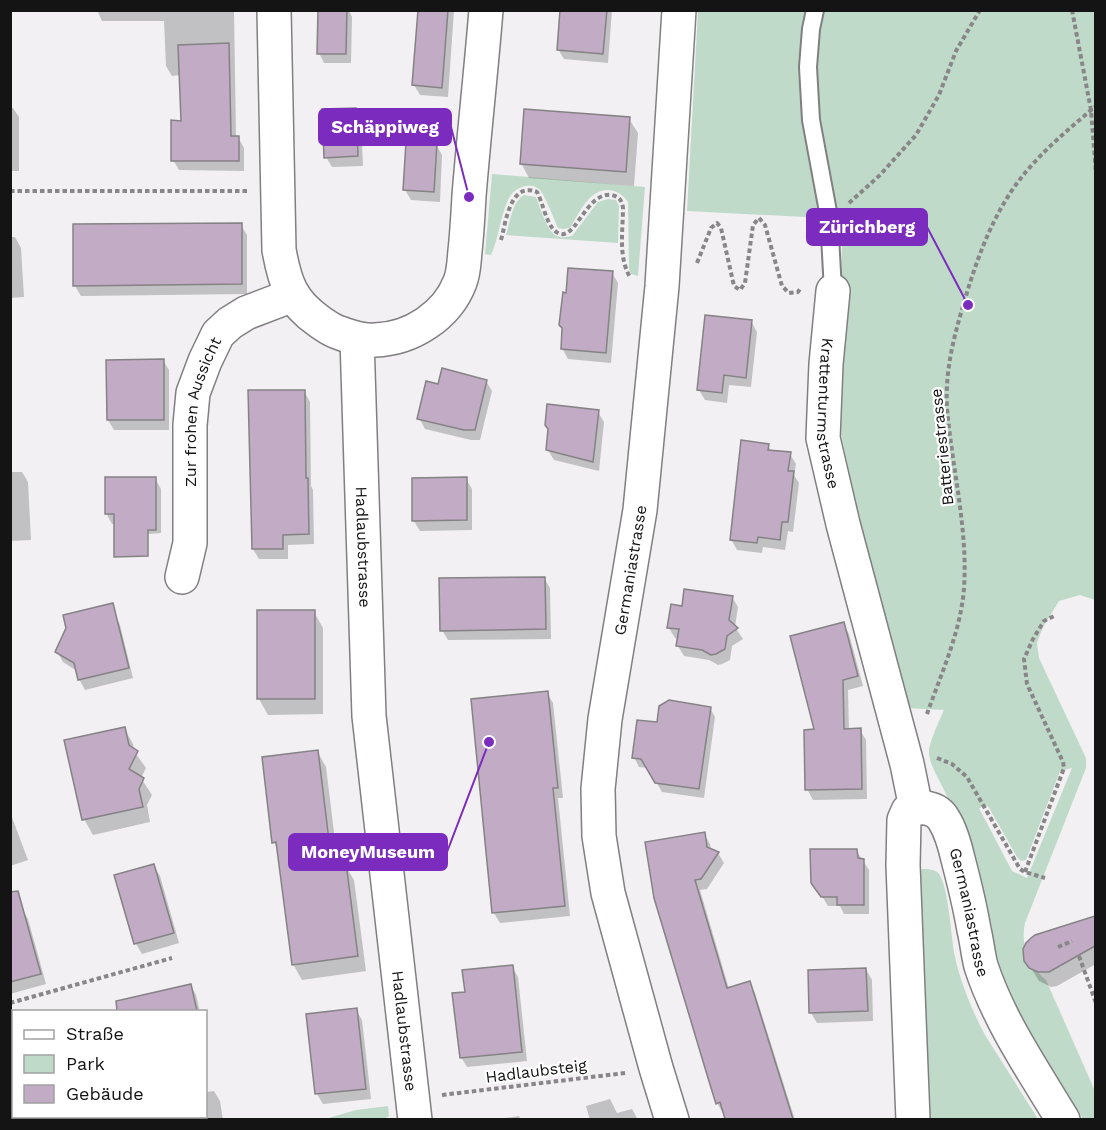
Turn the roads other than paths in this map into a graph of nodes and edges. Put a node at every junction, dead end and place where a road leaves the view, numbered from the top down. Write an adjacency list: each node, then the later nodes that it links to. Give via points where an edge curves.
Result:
1 (274, 10): 6 (street, via 279,250 283,274)
2 (486, 10): 7 (street, via 461,281 444,309 417,329 391,339)
3 (679, 10): 11 (street, Germaniastrasse, via 662,286 640,510 597,789 598,836 608,893)
4 (815, 10): 5 (lane, Krattenturmstrasse, via 808,67 810,120 829,217)
5 (818, 287): 9 (street, Krattenturmstrasse, via 826,364 823,438)
6 (293, 295): 7 (street, via 306,312 334,331); 8 (street, Zur frohen Aussicht, via 230,322 218,334 205,361 193,393 190,543)
7 (357, 339): 10 (street, Hadlaubstrasse, via 369,716)
8 (182, 577)
9 (916, 808): 12 (street, via 905,816 904,832); 13 (street, Germaniastrasse, via 930,808 944,819 955,848 980,963 992,998)
10 (415, 1119)
11 (672, 1119)
12 (913, 1119)
13 (1063, 1119)

